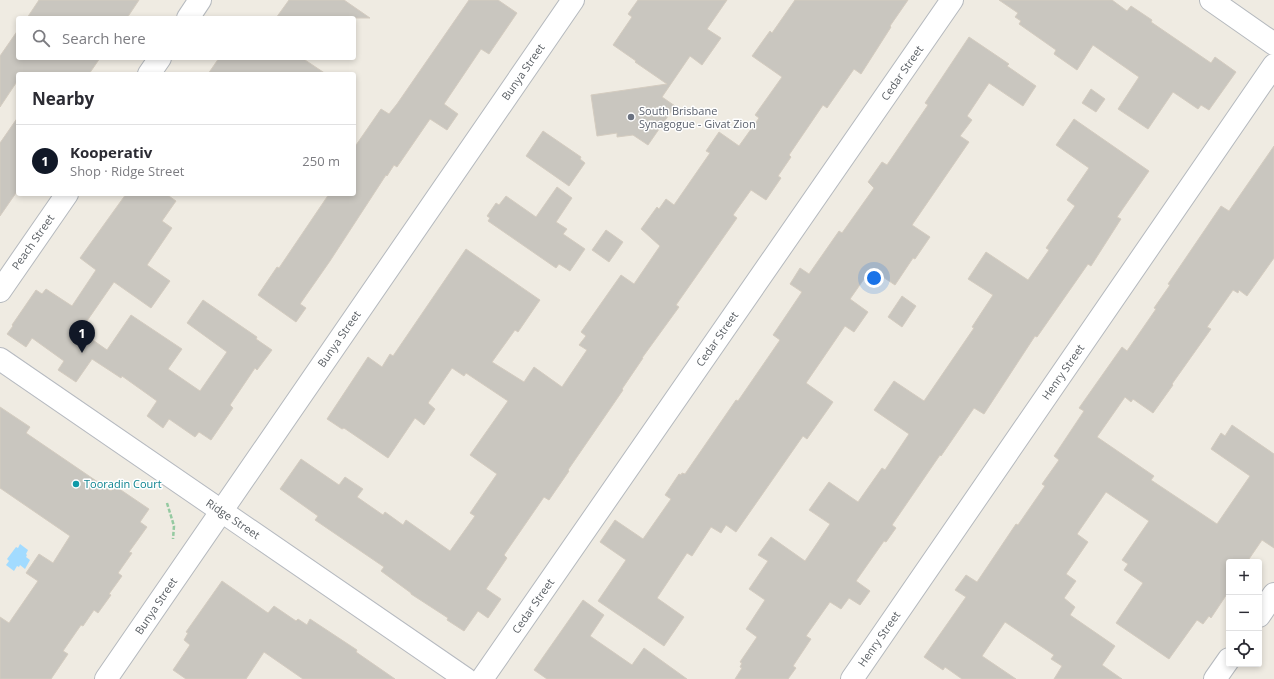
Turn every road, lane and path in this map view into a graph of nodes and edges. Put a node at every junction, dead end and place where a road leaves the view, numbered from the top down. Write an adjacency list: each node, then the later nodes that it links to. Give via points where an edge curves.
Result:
1 (200, 0): 5 (street)
2 (573, 0): 14 (street, Bunya Street)
3 (952, 0): 21 (street, Cedar Street)
4 (1211, 0): 6 (street)
5 (189, 16)
6 (1274, 44)
7 (159, 60): 9 (street)
8 (1274, 65): 22 (street, Henry Street)
9 (150, 72)
10 (66, 196): 11 (street, Peach Street)
11 (0, 291)
12 (0, 359): 14 (street, Ridge Street)
13 (167, 503): 15 (path, via 174,526)
14 (221, 511): 19 (street, Bunya Street); 20 (street, Ridge Street)
15 (173, 539)
16 (1274, 594): 17 (street)
17 (1262, 612)
18 (1226, 663): 23 (street)
19 (106, 679)
20 (466, 679)
21 (482, 679)
22 (852, 679)
23 (1215, 679)

